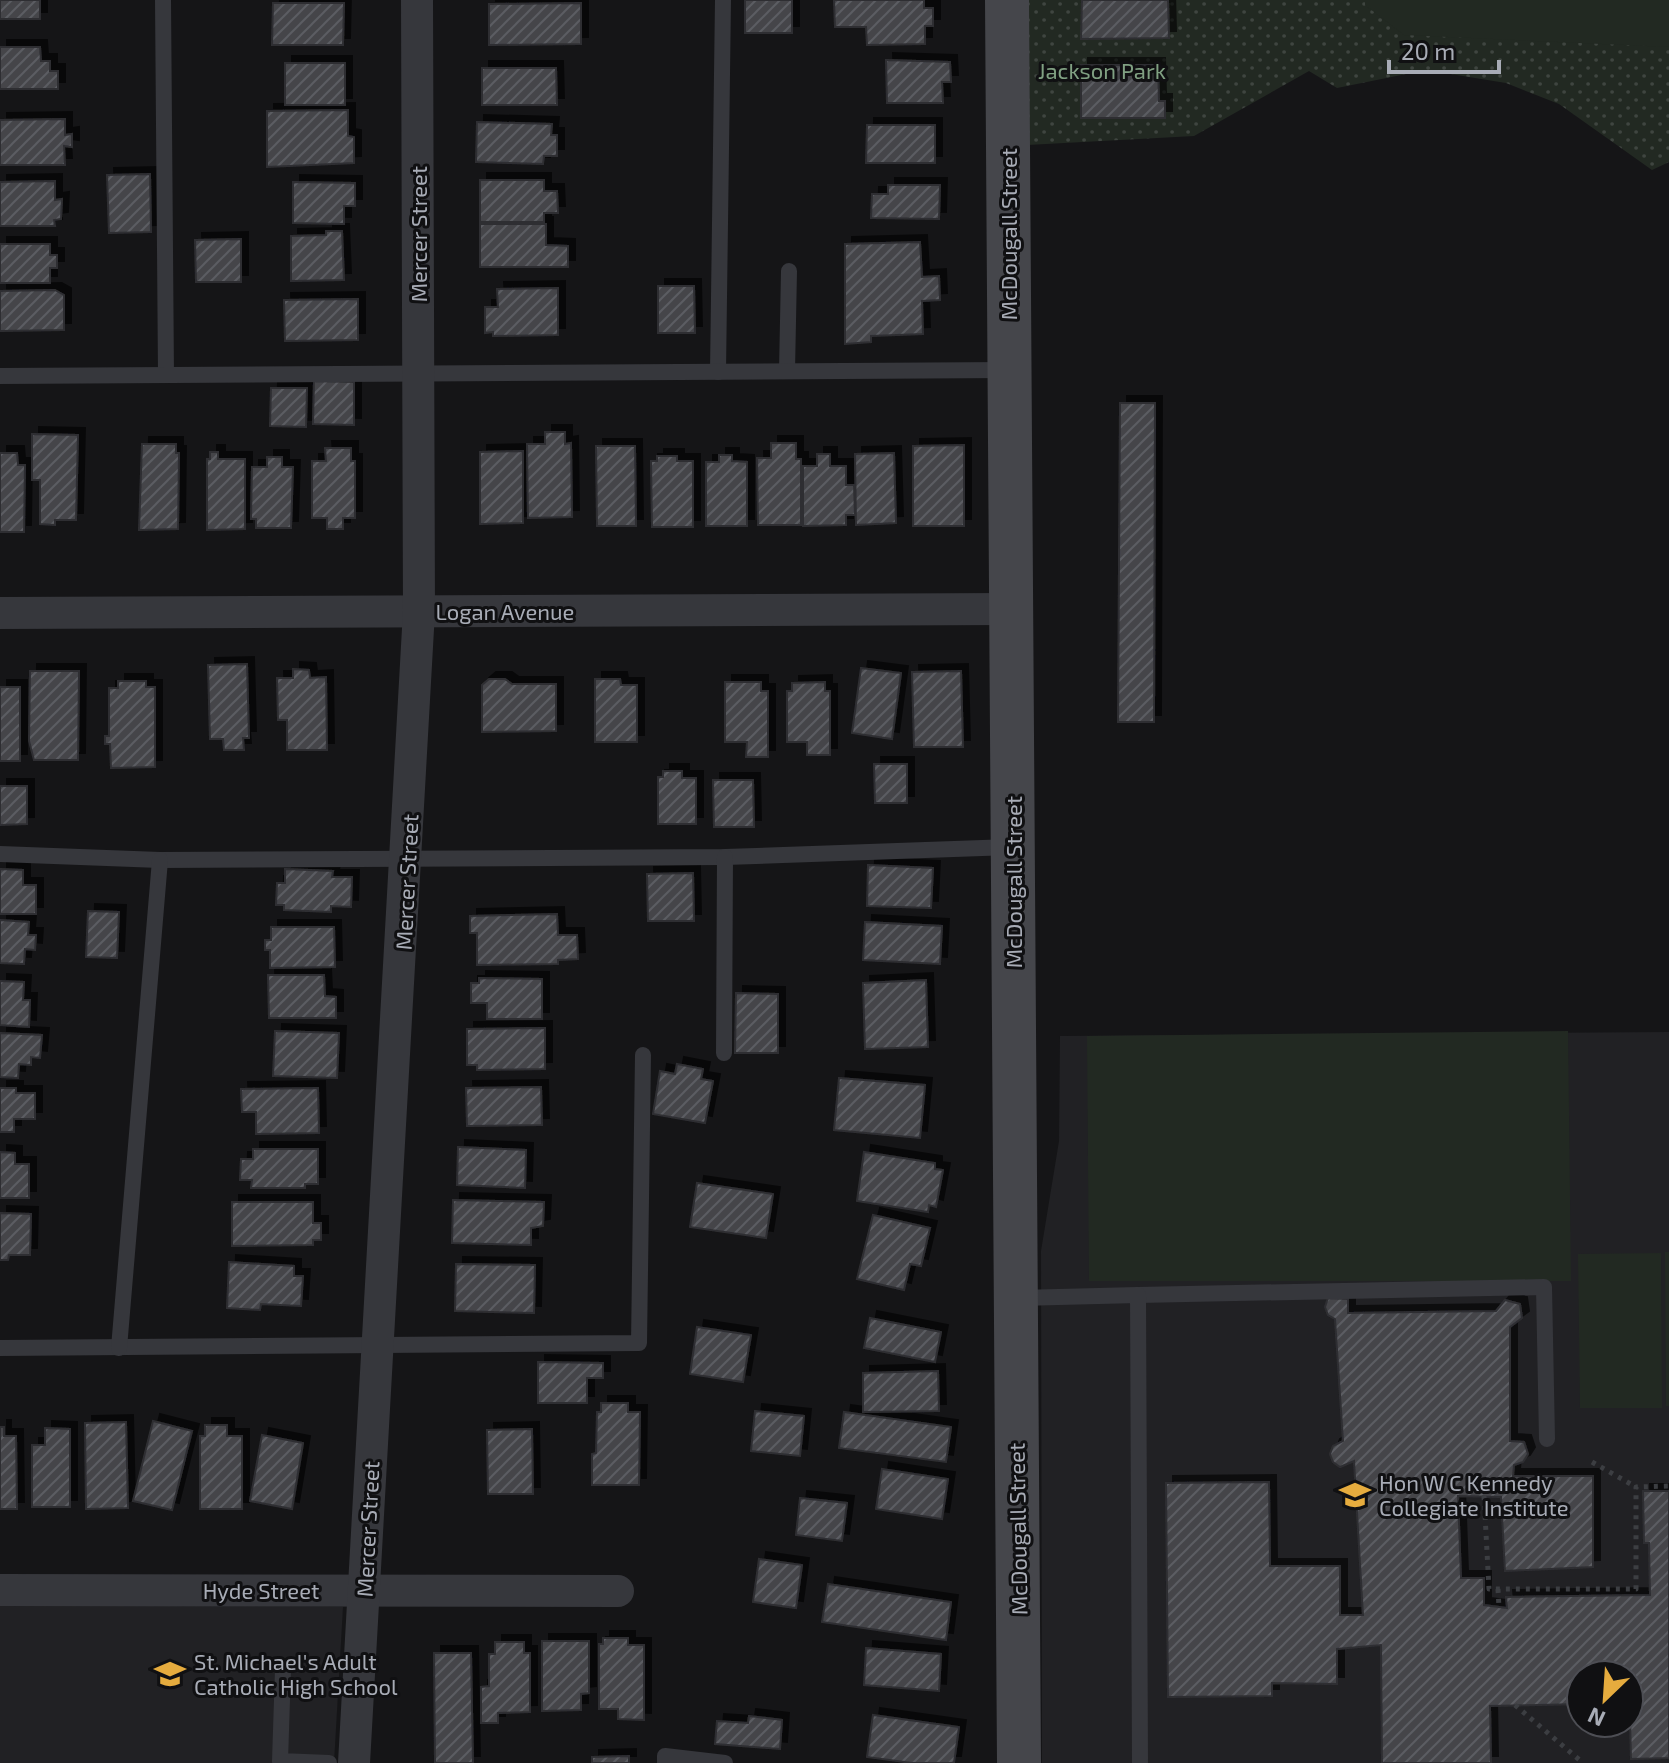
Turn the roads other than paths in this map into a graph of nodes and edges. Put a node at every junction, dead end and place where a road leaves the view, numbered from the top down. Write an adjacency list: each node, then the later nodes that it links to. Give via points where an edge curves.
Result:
1 (163, 0): 10 (lane)
2 (417, 0): 9 (street, Mercer Street)
3 (723, 0): 8 (lane)
4 (1007, 0): 6 (street, McDougall Street)
5 (789, 271): 7 (lane)
6 (1009, 370): 7 (lane); 12 (street, McDougall Street)
7 (787, 371): 8 (lane)
8 (718, 372): 9 (lane)
9 (419, 373): 10 (lane); 13 (street, Mercer Street)
10 (166, 375): 11 (lane)
11 (0, 376)
12 (1011, 609): 13 (street, Logan Avenue); 15 (street, McDougall Street)
13 (419, 611): 14 (street, Logan Avenue); 17 (street, Mercer Street)
14 (0, 613)
15 (1013, 846): 18 (lane); 23 (street, McDougall Street)
16 (0, 854): 19 (lane)
17 (408, 856): 18 (lane); 19 (lane); 24 (street, Mercer Street)
18 (725, 857): 20 (lane)
19 (160, 860): 26 (lane)
20 (724, 1053)
21 (643, 1055): 24 (lane, via 639,1343)
22 (1138, 1295): 23 (lane); 27 (lane, via 1544,1287); 37 (lane)
23 (1015, 1298): 36 (street, McDougall Street)
24 (377, 1345): 26 (lane); 29 (street, Mercer Street)
25 (0, 1348): 26 (lane)
26 (119, 1348)
27 (1547, 1439)
28 (0, 1590): 29 (street, Hyde Street)
29 (363, 1590): 30 (street, Hyde Street); 33 (street, Mercer Street)
30 (618, 1591)
31 (283, 1669): 32 (lane, via 280,1761)
32 (329, 1763)
33 (354, 1763)
34 (665, 1763): 35 (lane, via 665,1756)
35 (725, 1763)
36 (1019, 1763)
37 (1140, 1763)

